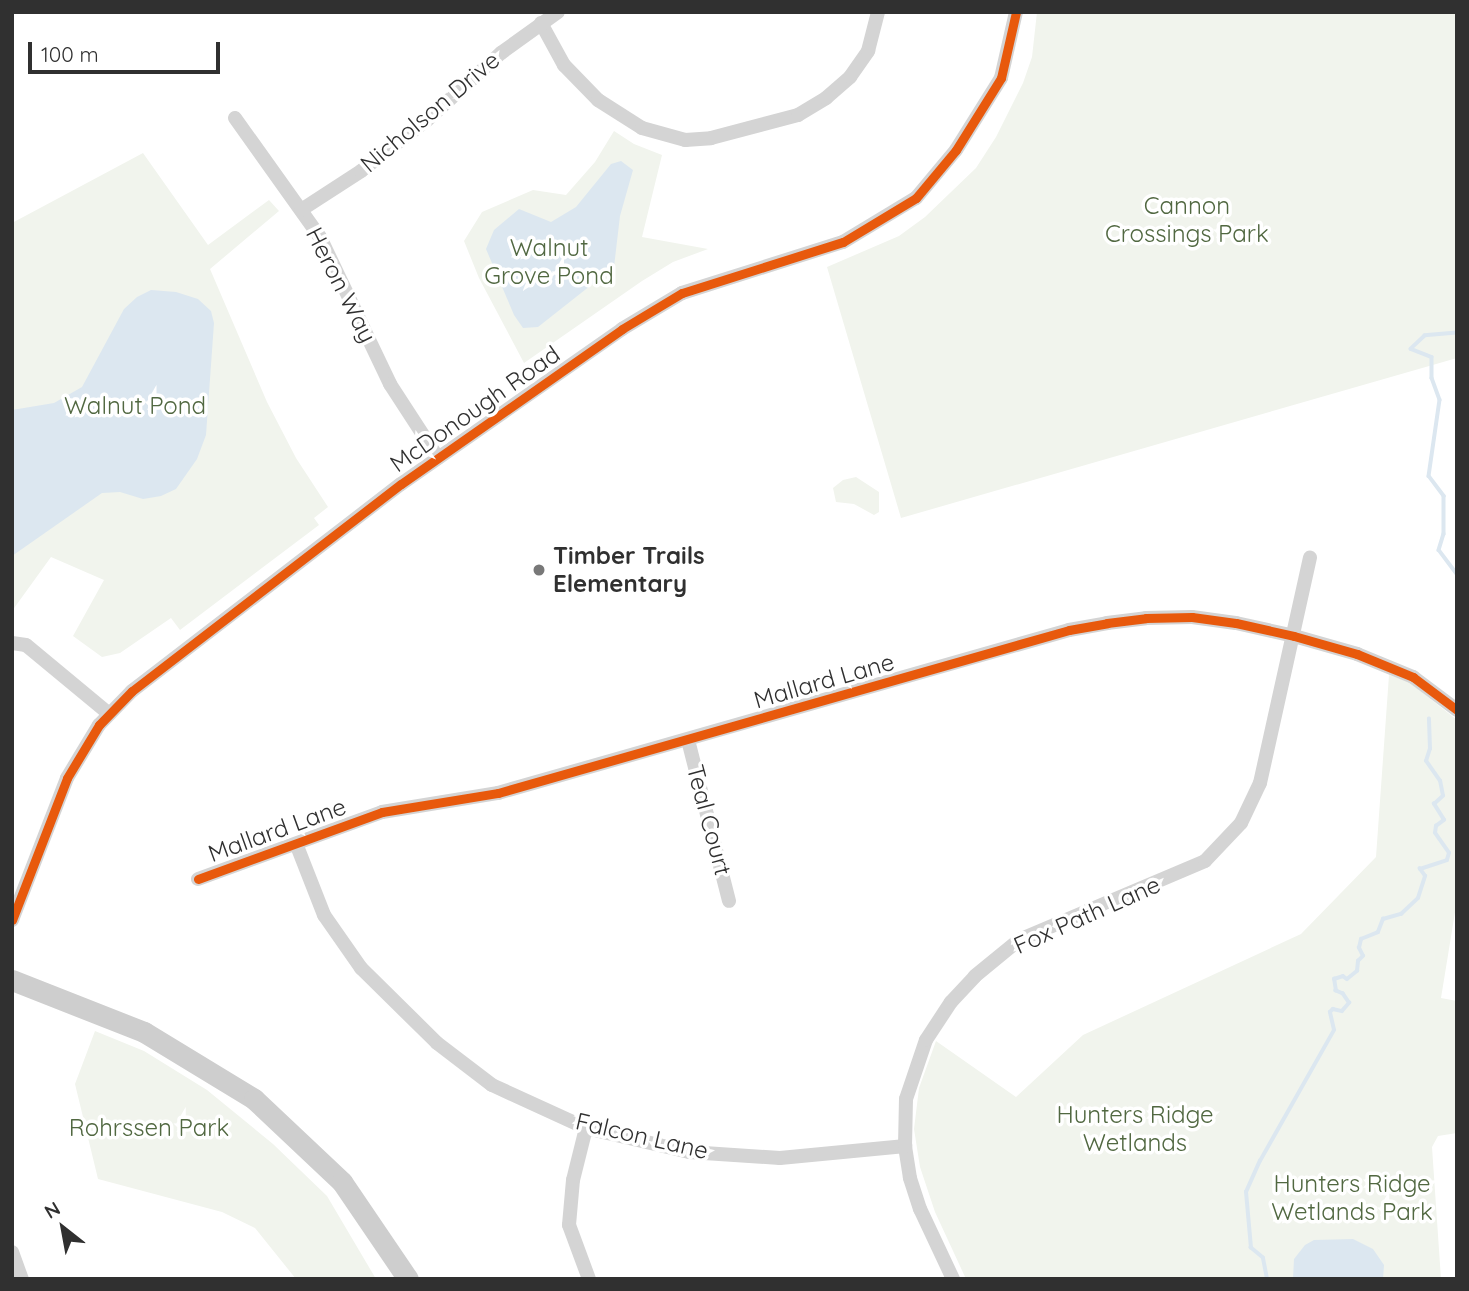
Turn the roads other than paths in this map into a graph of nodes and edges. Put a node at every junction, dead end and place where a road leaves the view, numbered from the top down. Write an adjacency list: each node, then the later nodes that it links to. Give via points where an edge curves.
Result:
1 (558, 12): 4 (street, Nicholson Drive)
2 (878, 12): 4 (street, via 868,51 850,77 825,98 798,115 711,138 685,140 642,128 598,100 564,65)
3 (1016, 12): 7 (street, McDonough Road, via 1001,78 956,150 916,198 843,242 682,293 622,329)
4 (541, 23): 6 (street, Nicholson Drive, via 361,171)
5 (235, 118): 6 (street, Heron Way)
6 (301, 210): 7 (street, Heron Way, via 320,237 390,384)
7 (438, 458): 12 (street, McDonough Road, via 132,691)
8 (1310, 557): 9 (street, Fox Path Lane)
9 (1294, 636): 11 (street, Mallard Lane, via 1357,654 1413,677); 13 (street, Mallard Lane, via 1192,617 1069,629); 20 (street, Fox Path Lane, via 1260,783 1241,823 1205,861 1019,940 975,976 926,1040 906,1100)
10 (12, 643): 12 (street, via 26,645)
11 (1457, 710)
12 (109, 714): 17 (street, McDonough Road, via 66,778)
13 (688, 740): 14 (street, Mallard Lane, via 498,793 382,812); 16 (street, Teal Court)
14 (297, 846): 15 (street, Mallard Lane); 19 (street, Falcon Lane, via 324,915 353,957 437,1043 492,1085)
15 (198, 879)
16 (729, 901)
17 (12, 920)
18 (12, 980): 23 (street, via 144,1032 254,1099 342,1182)
19 (586, 1128): 20 (street, Falcon Lane, via 689,1152 780,1158); 24 (street, via 573,1180 569,1225)
20 (905, 1146): 25 (street, Fox Path Lane, via 920,1209)
21 (12, 1252): 22 (street)
22 (22, 1279)
23 (408, 1279)
24 (589, 1279)
25 (953, 1279)

